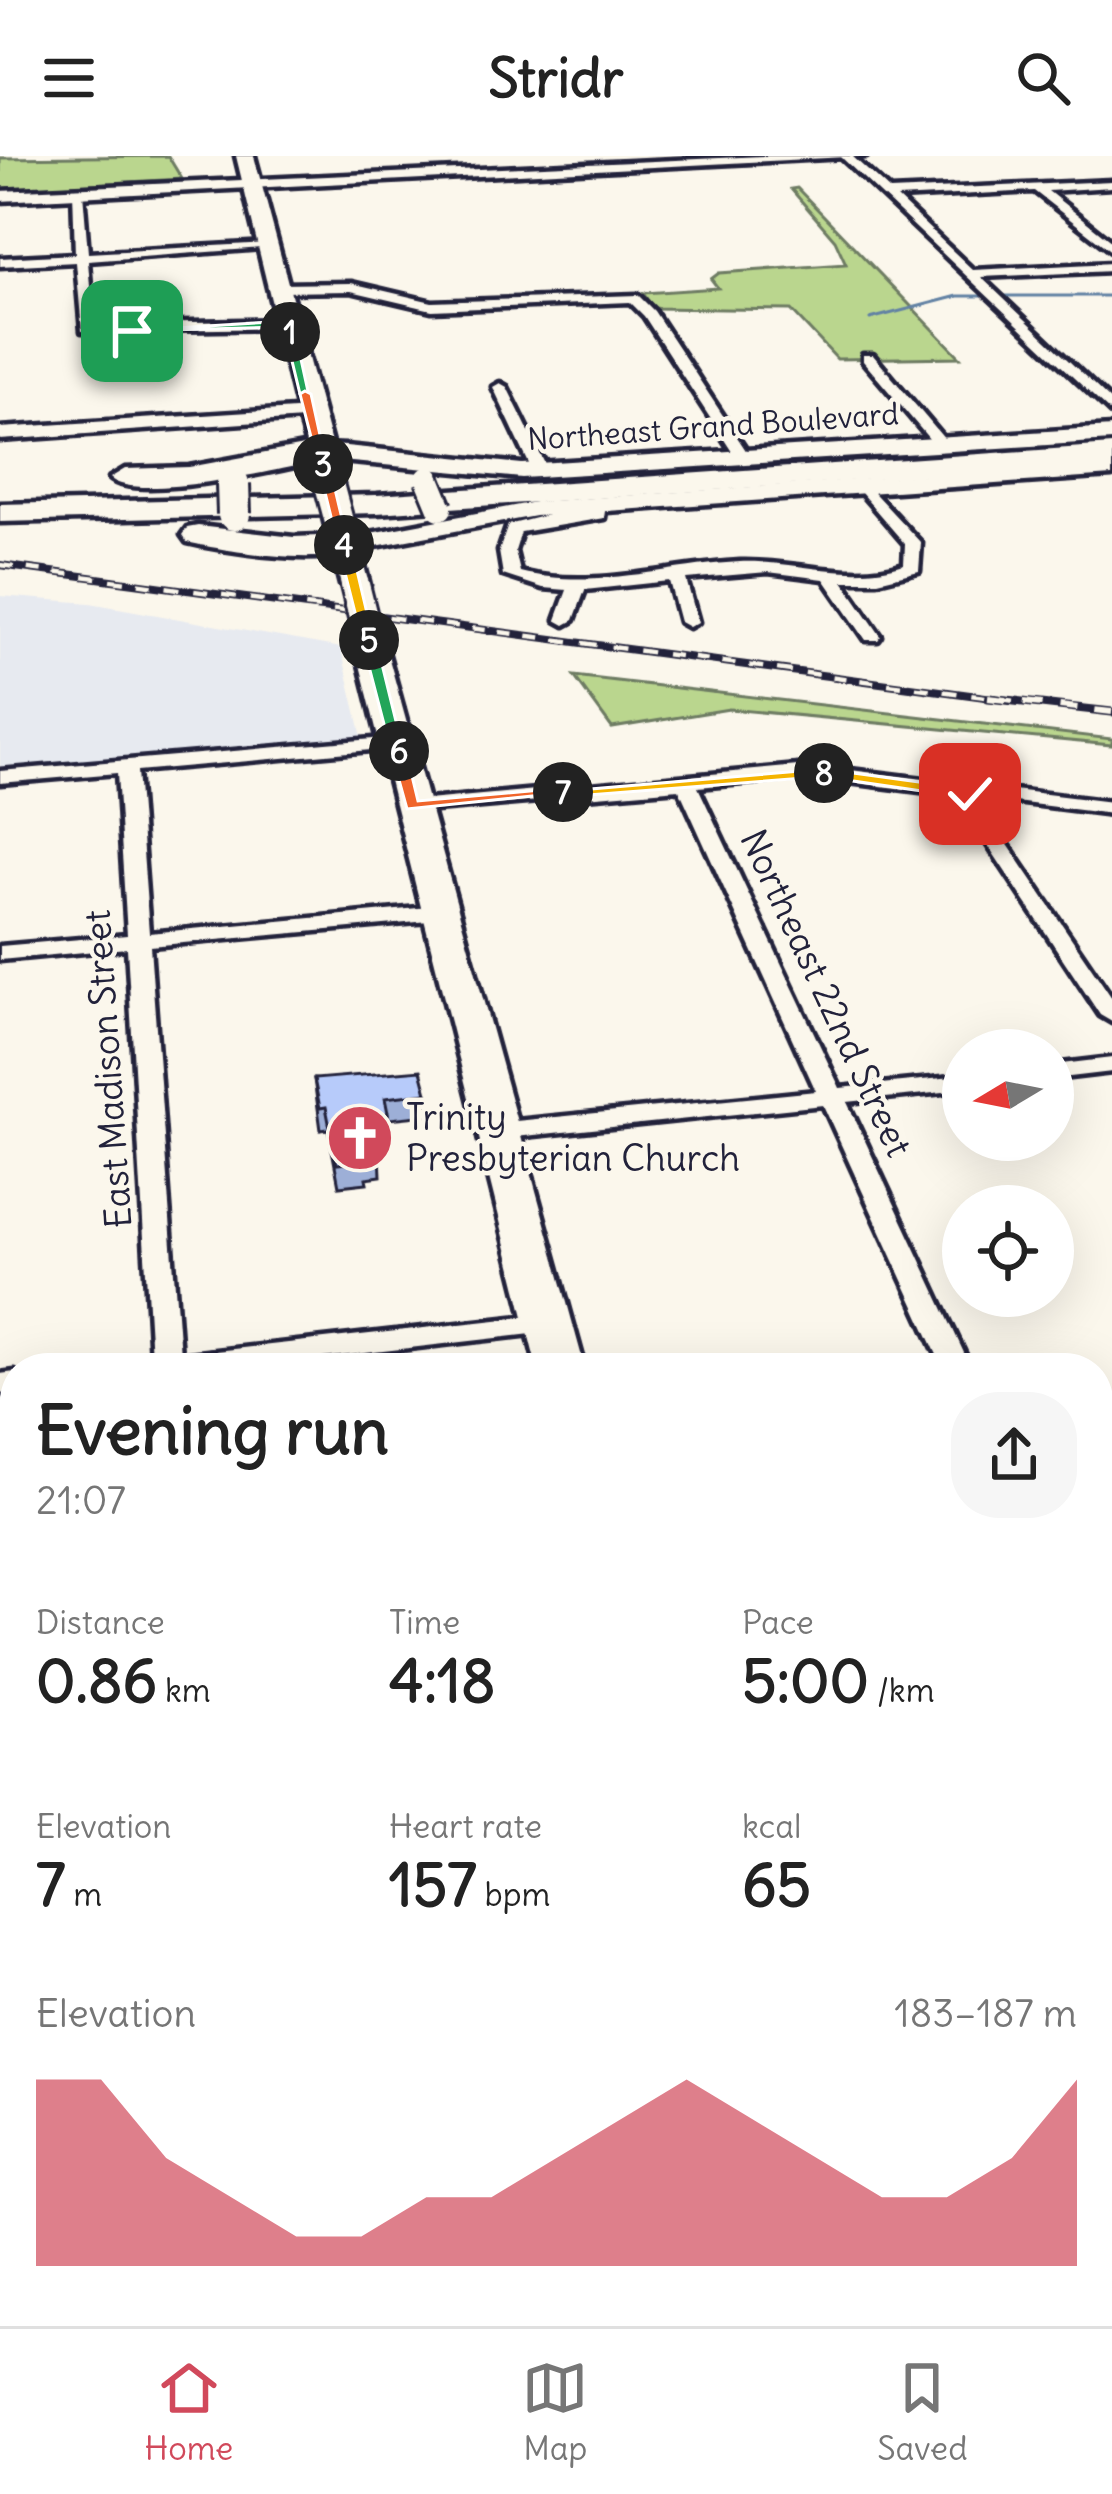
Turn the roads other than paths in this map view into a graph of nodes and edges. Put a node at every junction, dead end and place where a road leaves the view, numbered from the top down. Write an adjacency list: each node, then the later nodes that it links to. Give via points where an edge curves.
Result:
1 (245, 156): 4 (main road)
2 (859, 156): 3 (street)
3 (847, 157): 4 (street); 8 (street)
4 (252, 184): 7 (street); 10 (main road)
5 (1112, 184): 6 (street)
6 (1036, 188): 8 (street); 11 (street)
7 (77, 192): 9 (street); 12 (street)
8 (887, 195): 15 (street)
9 (0, 196)
10 (268, 247): 12 (street); 16 (main road)
11 (1112, 248)
12 (82, 257): 13 (street); 17 (street, via 85,324 93,331)
13 (0, 262)
14 (1112, 267): 15 (street)
15 (972, 274): 20 (street)
16 (279, 289): 17 (main road); 28 (street, via 351,287 432,306 633,298)
17 (288, 324): 21 (main road)
18 (868, 358): 24 (street)
19 (500, 387): 30 (street)
20 (1112, 410)
21 (310, 414): 22 (street); 27 (main road)
22 (0, 434)
23 (1112, 434): 24 (main road, Northeast Grand Boulevard)
24 (941, 444): 28 (main road, Northeast Grand Boulevard)
25 (1112, 451): 26 (highway); 28 (highway)
26 (894, 462): 28 (highway); 35 (highway, via 443,487)
27 (323, 465): 31 (main road, Northeast Grand Boulevard, via 398,455); 32 (highway); 41 (main road, bridge)
28 (739, 469): 30 (main road, Northeast Grand Boulevard); 36 (highway); 38 (highway, via 259,509)
29 (1112, 469): 34 (main road, Northeast Grand Boulevard)
30 (540, 470): 31 (main road, Northeast Grand Boulevard)
31 (434, 472): 39 (main road, bridge)
32 (202, 474): 33 (highway); 42 (highway, via 223,475 234,500 224,528)
33 (89, 479)
34 (863, 486): 36 (main road, Northeast Grand Boulevard); 43 (street, via 913,543 913,567 875,576)
35 (0, 493)
36 (634, 502): 37 (main road, Northeast Grand Boulevard)
37 (598, 504): 39 (main road, Northeast Grand Boulevard); 45 (street, via 598,515 514,529 507,551 512,575)
38 (0, 513)
39 (443, 515): 41 (main road, Northeast Grand Boulevard)
40 (0, 525): 42 (highway)
41 (341, 532): 42 (highway, via 294,547); 49 (main road, bridge)
42 (196, 535)
43 (829, 573): 44 (street, via 764,567); 48 (street)
44 (676, 575): 45 (street); 47 (street)
45 (576, 583): 46 (street)
46 (566, 620)
47 (689, 622)
48 (872, 636)
49 (397, 743): 50 (street); 54 (main road)
50 (127, 767): 51 (street); 57 (street, East Madison Street)
51 (0, 777)
52 (686, 782): 53 (street, via 809,771); 54 (street); 63 (street, Northeast 22nd Street)
53 (970, 794): 55 (street); 59 (street)
54 (412, 806): 56 (main road)
55 (1112, 808)
56 (440, 913): 57 (street); 64 (main road)
57 (134, 941): 58 (street); 66 (street, East Madison Street)
58 (0, 952)
59 (1112, 1015)
60 (1112, 1065): 61 (street)
61 (1074, 1070)
62 (942, 1085): 63 (street)
63 (832, 1098): 64 (street); 68 (street, Northeast 22nd Street)
64 (496, 1131): 65 (main road)
65 (555, 1345): 67 (street)
66 (156, 1353)
67 (410, 1353)
68 (950, 1353)

